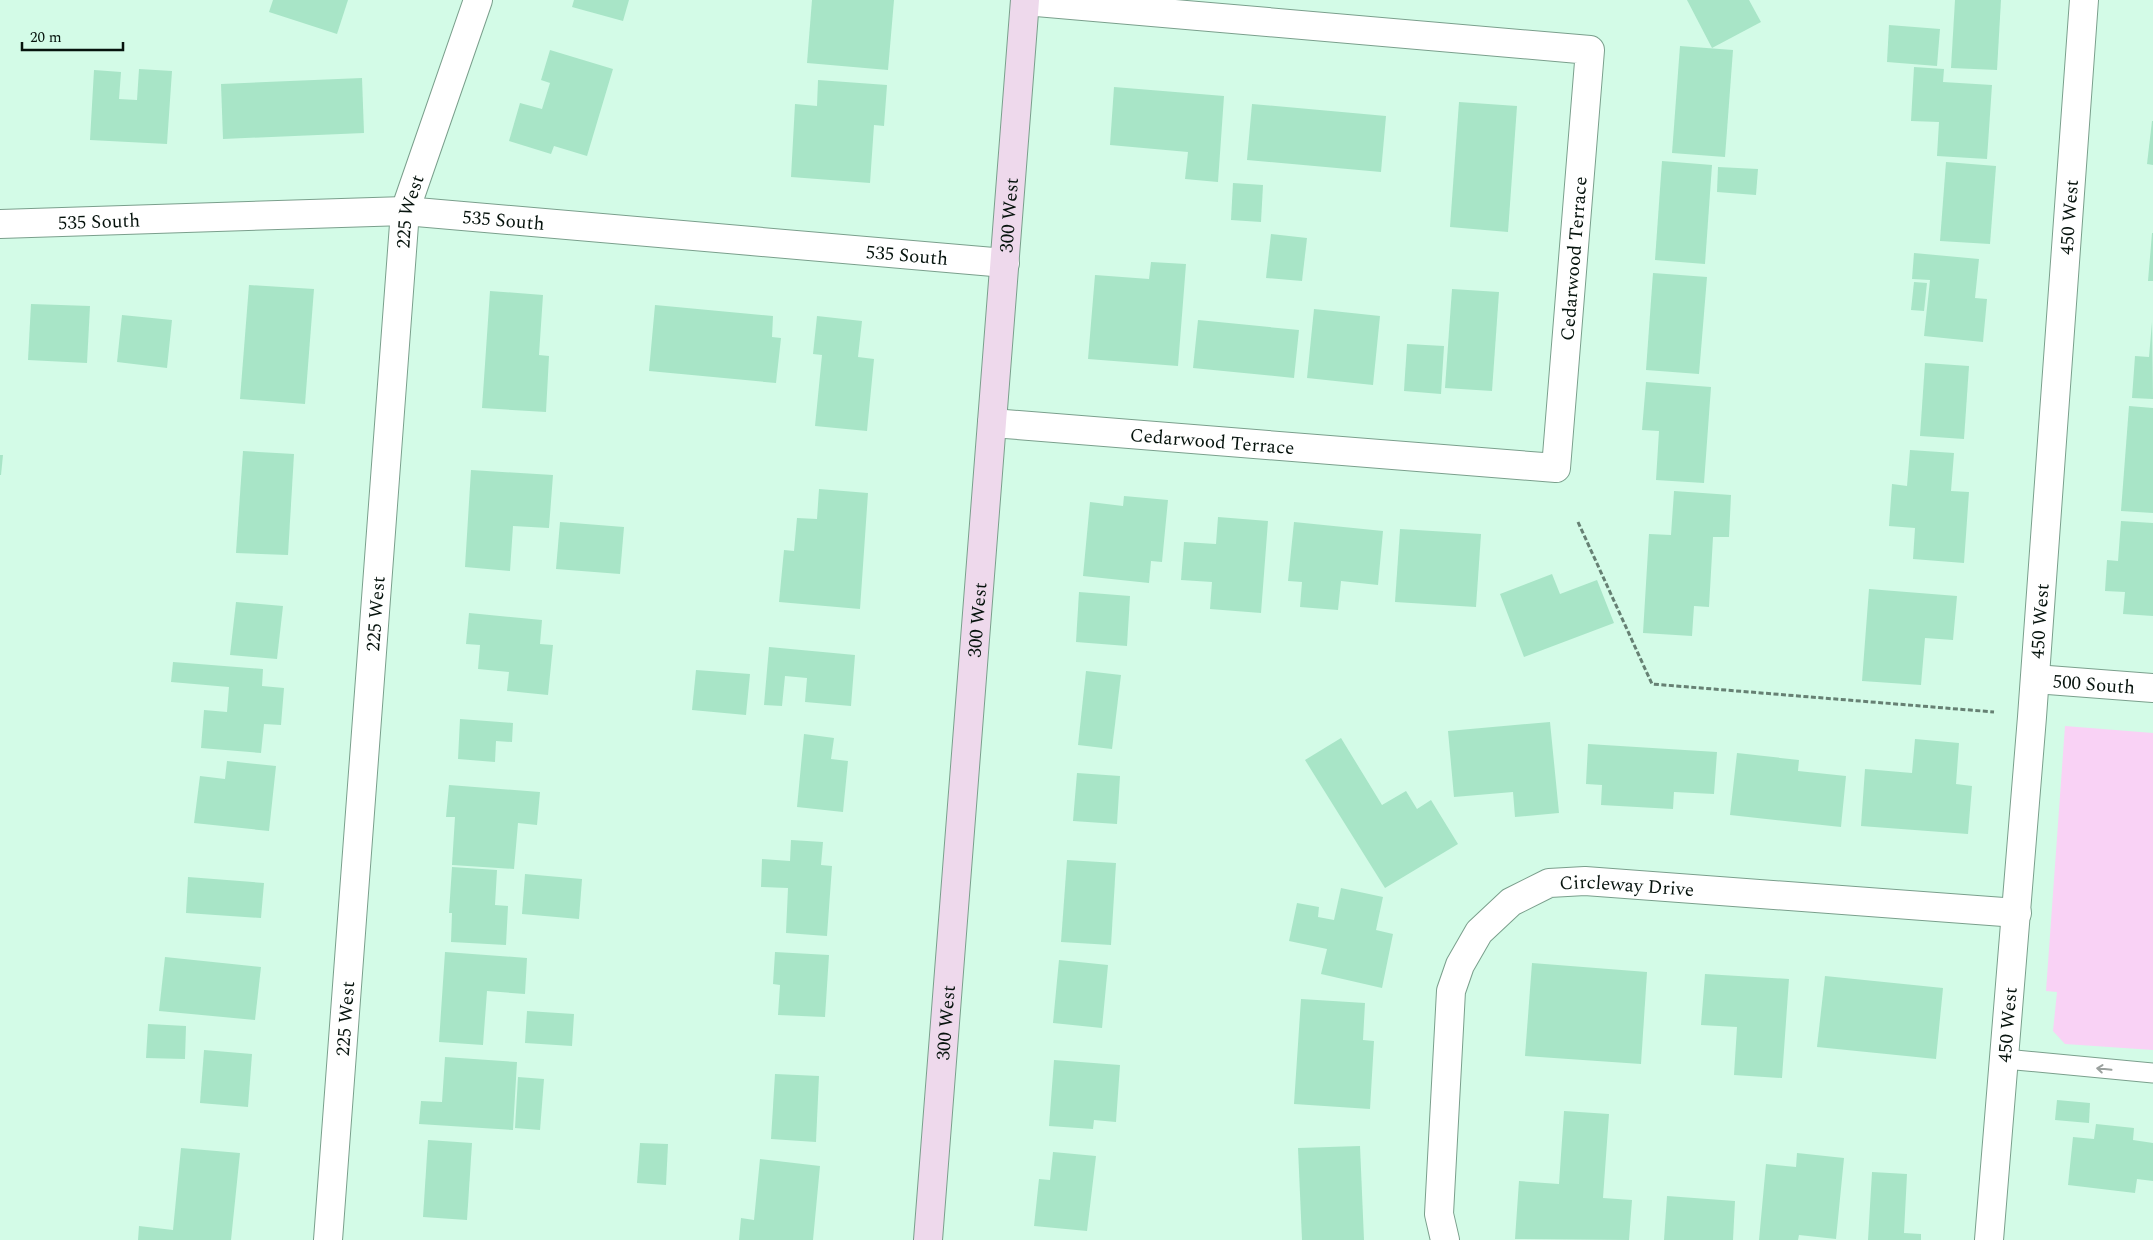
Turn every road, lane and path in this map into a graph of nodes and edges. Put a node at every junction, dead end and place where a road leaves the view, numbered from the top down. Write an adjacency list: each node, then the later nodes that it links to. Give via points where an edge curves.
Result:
1 (478, 0): 4 (street, 225 West)
2 (2084, 0): 9 (street, 450 West)
3 (1025, 1): 6 (street, 300 West); 7 (street, Cedarwood Terrace, via 1590,50 1590,60 1556,468)
4 (405, 211): 5 (street, 535 South); 6 (street, 535 South); 15 (street, 225 West)
5 (0, 224)
6 (1005, 263): 7 (street, 300 West)
7 (992, 423): 16 (street, 300 West)
8 (1578, 522): 11 (path, via 1652,684)
9 (2035, 679): 10 (street, 500 South); 12 (street, 450 West)
10 (2153, 688)
11 (1994, 712)
12 (2017, 913): 13 (street, 450 West); 17 (street, Circleway Drive, via 1585,881 1549,883 1511,902 1479,932 1460,965 1451,991 1439,1214)
13 (2004, 1059): 14 (lane, one-way to 13); 18 (street, 450 West)
14 (2153, 1073)
15 (328, 1240)
16 (928, 1240)
17 (1445, 1240)
18 (1990, 1240)

